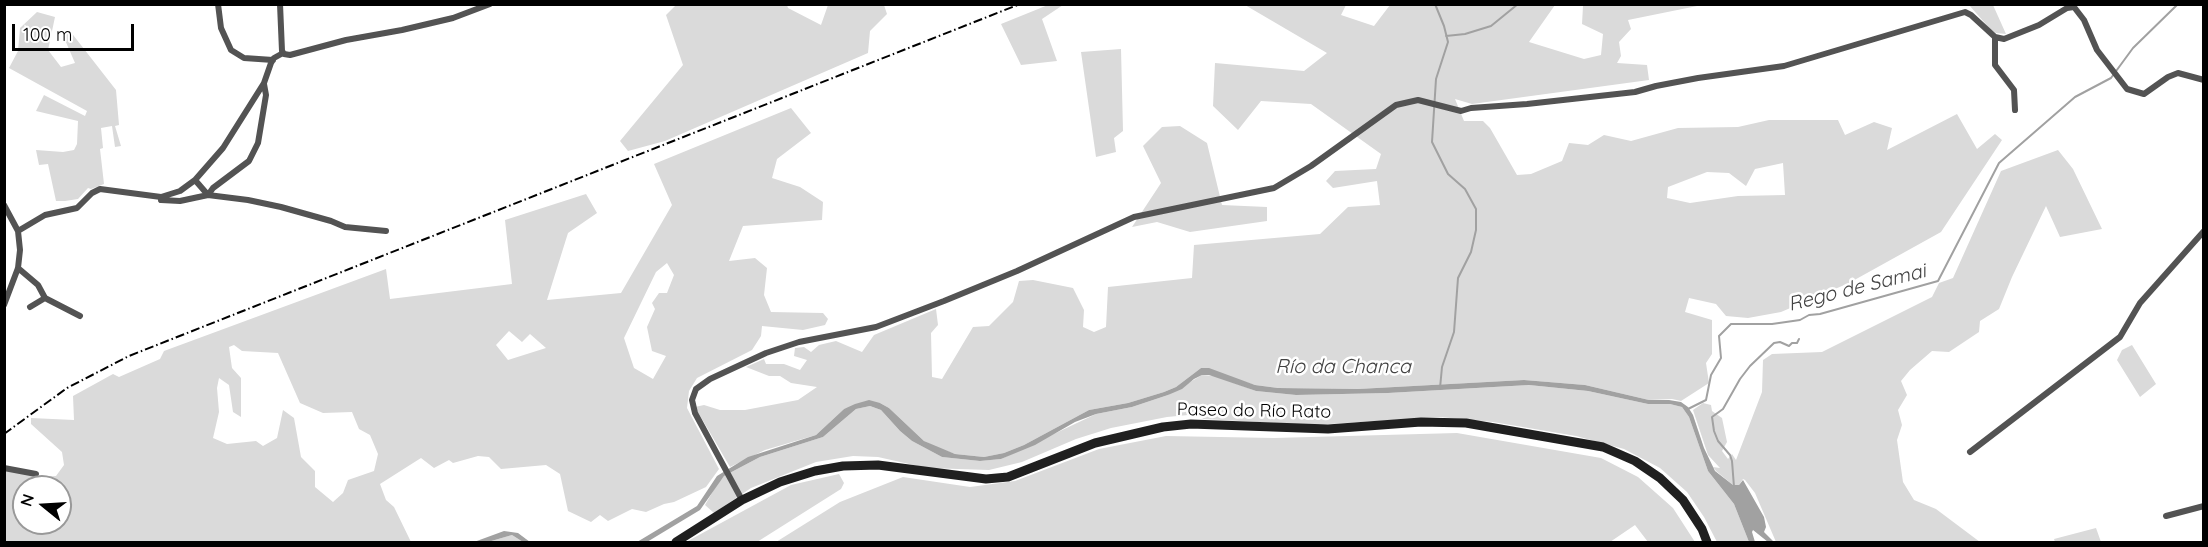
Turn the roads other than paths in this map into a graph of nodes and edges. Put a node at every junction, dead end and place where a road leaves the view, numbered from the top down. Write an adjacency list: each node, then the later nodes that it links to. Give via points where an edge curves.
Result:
1 (218, 4): 6 (street, via 221,28 231,50 244,58)
2 (280, 4): 5 (street)
3 (490, 4): 5 (street, via 453,18 290,55)
4 (1995, 37): 7 (street, via 2004,39 2021,33 2074,8 2084,20 2097,50 2127,89 2144,94 2178,73); 9 (street, via 1995,65 2014,90); 25 (street, via 1965,12 1784,66 1635,92 1461,111 1418,100 1396,105 1274,188 1134,217 1017,271 876,327 814,338 765,353 710,379 696,389 692,400 695,413)
5 (283, 53): 6 (street)
6 (273, 60): 8 (street)
7 (2204, 80)
8 (264, 83): 10 (street, via 223,148); 12 (street, via 266,95 255,152)
9 (2016, 110)
10 (195, 180): 11 (street, via 167,197); 12 (street)
11 (138, 194): 12 (street, via 154,200 180,201); 14 (street, via 100,189 78,208 49,213)
12 (208, 195): 15 (street, via 281,207 356,229)
13 (4, 205): 14 (street)
14 (18, 231): 17 (street)
15 (386, 231)
16 (2204, 231): 22 (street, via 2140,303 2120,337)
17 (18, 268): 18 (street, via 38,285); 19 (street)
18 (45, 298): 20 (street); 21 (street)
19 (4, 305)
20 (30, 307)
21 (80, 316)
22 (1970, 452)
23 (4, 468): 24 (street)
24 (36, 474)
25 (740, 496): 28 (street, Paseo do Río Rato); 29 (street, Paseo do Río Rato, via 815,471 843,466 878,465 986,479 1008,477 1095,443 1191,424 1328,429 1466,423 1603,447 1635,461 1683,500)
26 (2204, 506): 27 (street)
27 (2166, 516)
28 (676, 543)
29 (1707, 543)

